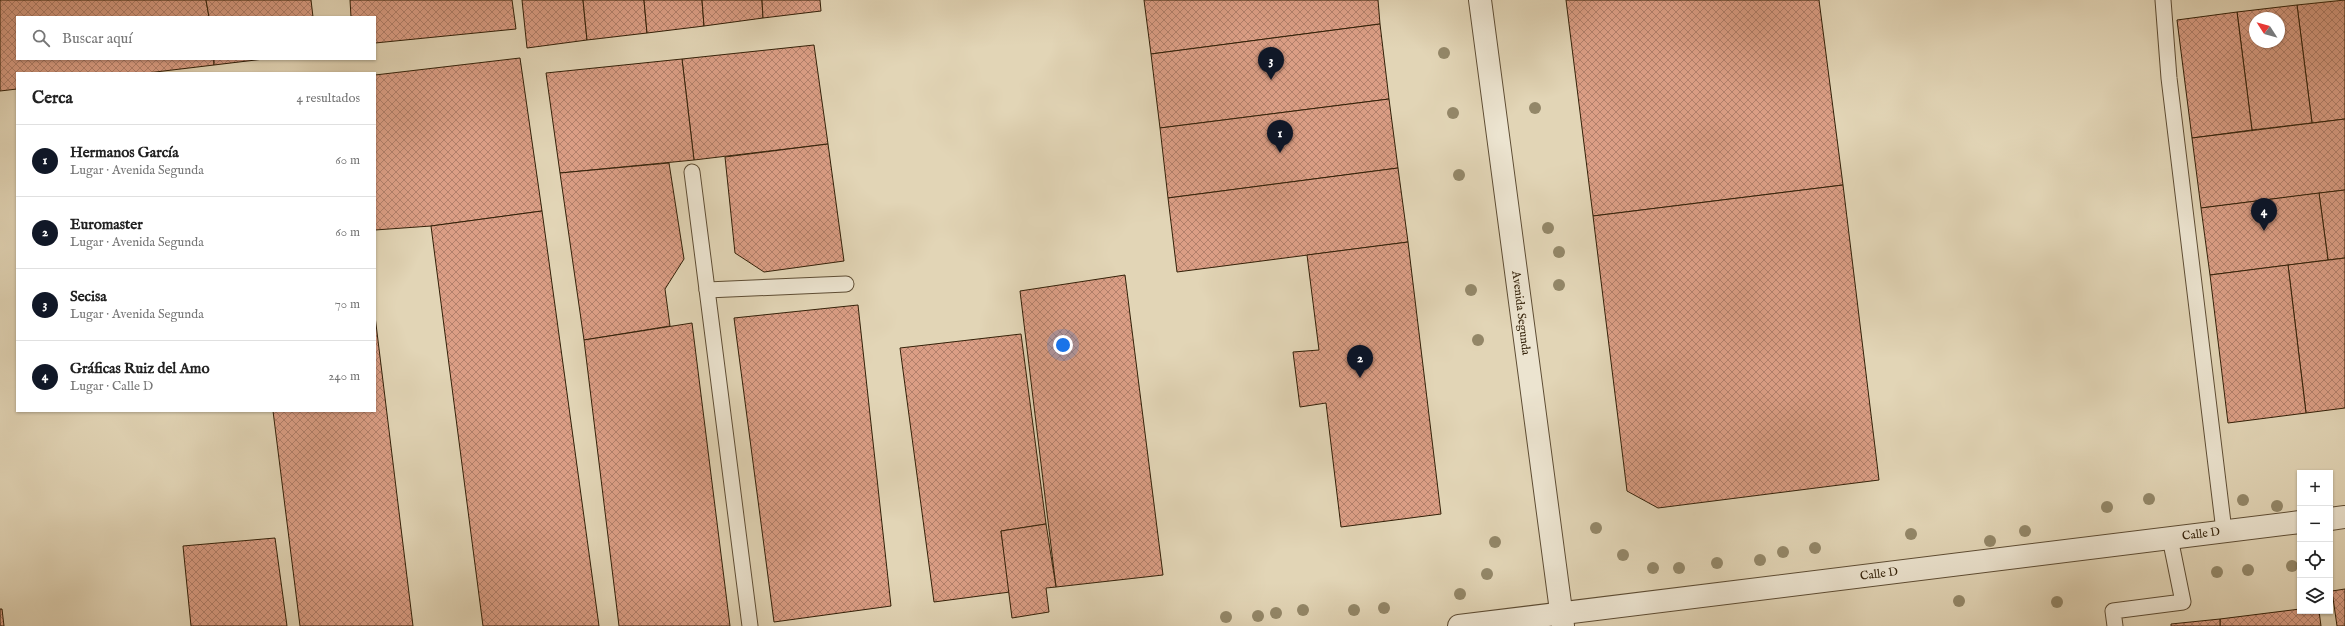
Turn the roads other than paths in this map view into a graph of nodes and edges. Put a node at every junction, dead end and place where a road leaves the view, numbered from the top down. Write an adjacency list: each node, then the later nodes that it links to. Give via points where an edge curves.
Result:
1 (1480, 0): 11 (street, Avenida Segunda)
2 (2163, 0): 9 (lane, via 2169,78)
3 (692, 172): 5 (lane)
4 (846, 284): 5 (lane)
5 (707, 290): 12 (lane)
6 (2345, 517): 7 (street)
7 (2333, 519)
8 (2297, 522): 9 (street, Calle D)
9 (2224, 531): 10 (street, Calle D)
10 (2170, 538): 11 (street, Calle D); 14 (lane, via 2183,602 2113,611)
11 (1563, 620): 13 (street, Calle D)
12 (750, 626)
13 (1459, 626)
14 (2114, 626)

